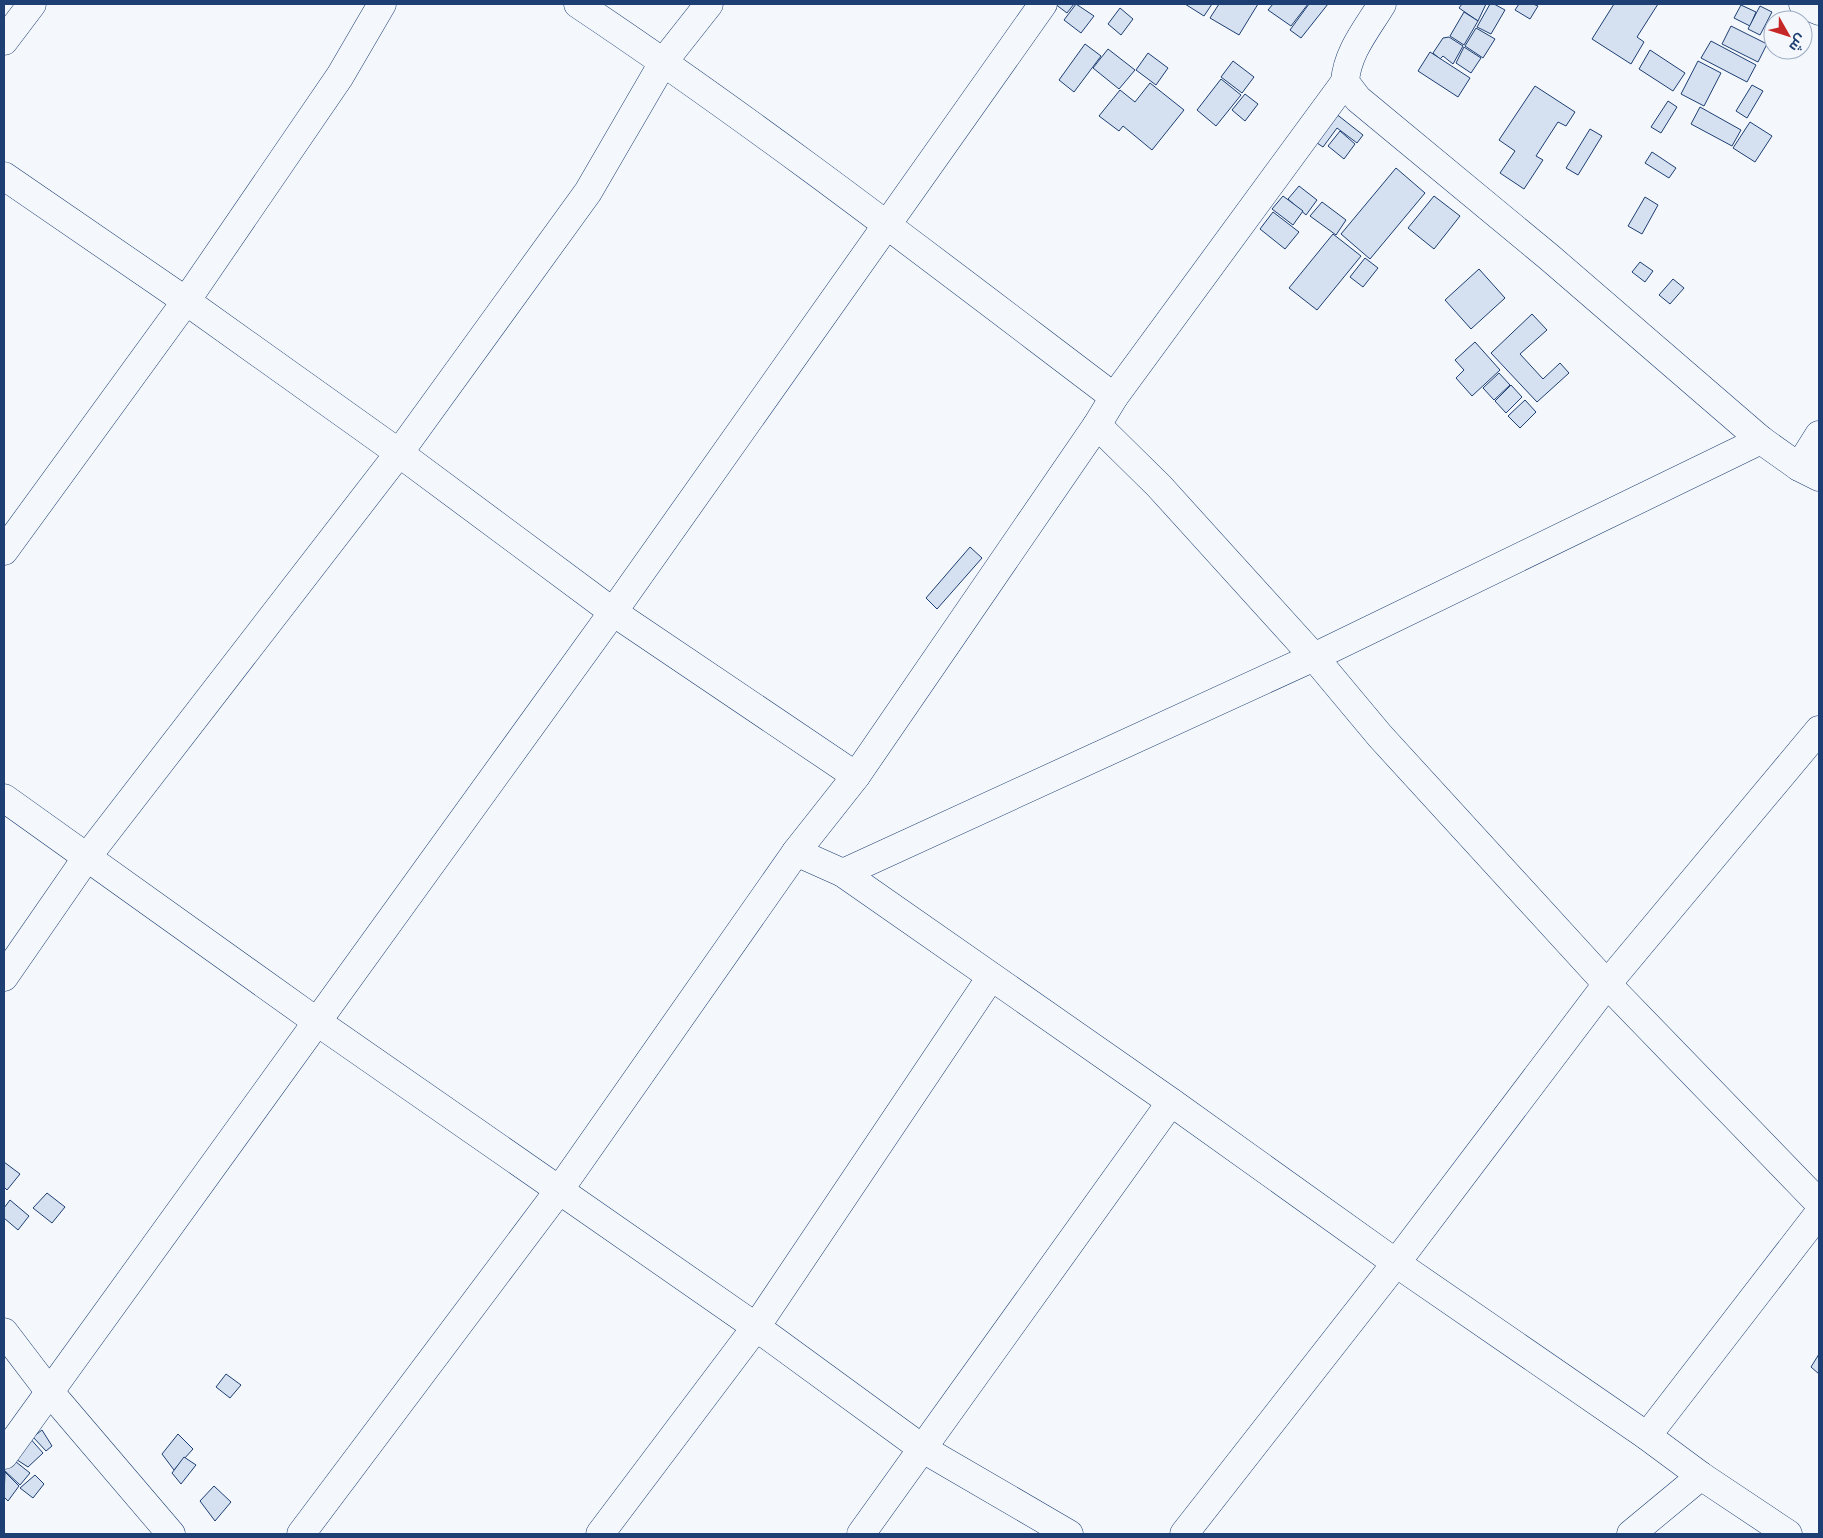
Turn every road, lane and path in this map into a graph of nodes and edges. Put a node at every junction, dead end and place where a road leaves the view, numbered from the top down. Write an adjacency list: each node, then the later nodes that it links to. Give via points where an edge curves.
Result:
1 (32, 4): 9 (street)
2 (382, 4): 14 (street, via 340,76)
3 (578, 4): 10 (street)
4 (708, 4): 10 (street)
5 (1043, 4): 13 (street)
6 (1382, 4): 11 (street, via 1353,51 1346,68)
7 (1803, 4): 8 (street)
8 (1819, 11)
9 (4, 41)
10 (664, 61): 13 (street); 19 (street, via 588,192)
11 (1345, 82): 15 (street); 18 (street, via 1358,99 1549,257)
12 (4, 176): 14 (street)
13 (886, 224): 15 (street); 22 (street)
14 (186, 301): 19 (street); 21 (street)
15 (1114, 396): 16 (street)
16 (1098, 425): 23 (street, via 1159,486); 25 (street)
17 (1819, 435): 20 (street)
18 (1761, 440): 20 (street); 23 (street)
19 (399, 453): 22 (street); 28 (street)
20 (1809, 472)
21 (4, 551)
22 (613, 612): 25 (street); 33 (street)
23 (1314, 657): 29 (street); 32 (street, via 1380,736)
24 (1819, 730): 32 (street)
25 (856, 776): 27 (street)
26 (4, 798): 28 (street)
27 (796, 852): 29 (street); 35 (street)
28 (87, 857): 30 (street); 33 (street)
29 (843, 873): 31 (street)
30 (4, 977)
31 (991, 977): 34 (street); 39 (street)
32 (1607, 984): 36 (street); 38 (street)
33 (316, 1022): 35 (street); 41 (street)
34 (1171, 1102): 38 (street); 43 (street)
35 (560, 1189): 39 (street); 47 (street)
36 (1819, 1203)
37 (1819, 1213): 42 (street)
38 (1396, 1263): 42 (street); 51 (street)
39 (756, 1327): 43 (street); 48 (street)
40 (4, 1332): 41 (street)
41 (49, 1391): 44 (street); 46 (street)
42 (1647, 1436): 45 (street)
43 (923, 1449): 49 (street); 50 (street)
44 (4, 1455)
45 (1701, 1476): 52 (street); 53 (street)
46 (172, 1534)
47 (301, 1534)
48 (600, 1534)
49 (861, 1534)
50 (1069, 1534)
51 (1184, 1534)
52 (1631, 1534)
53 (1788, 1534)

